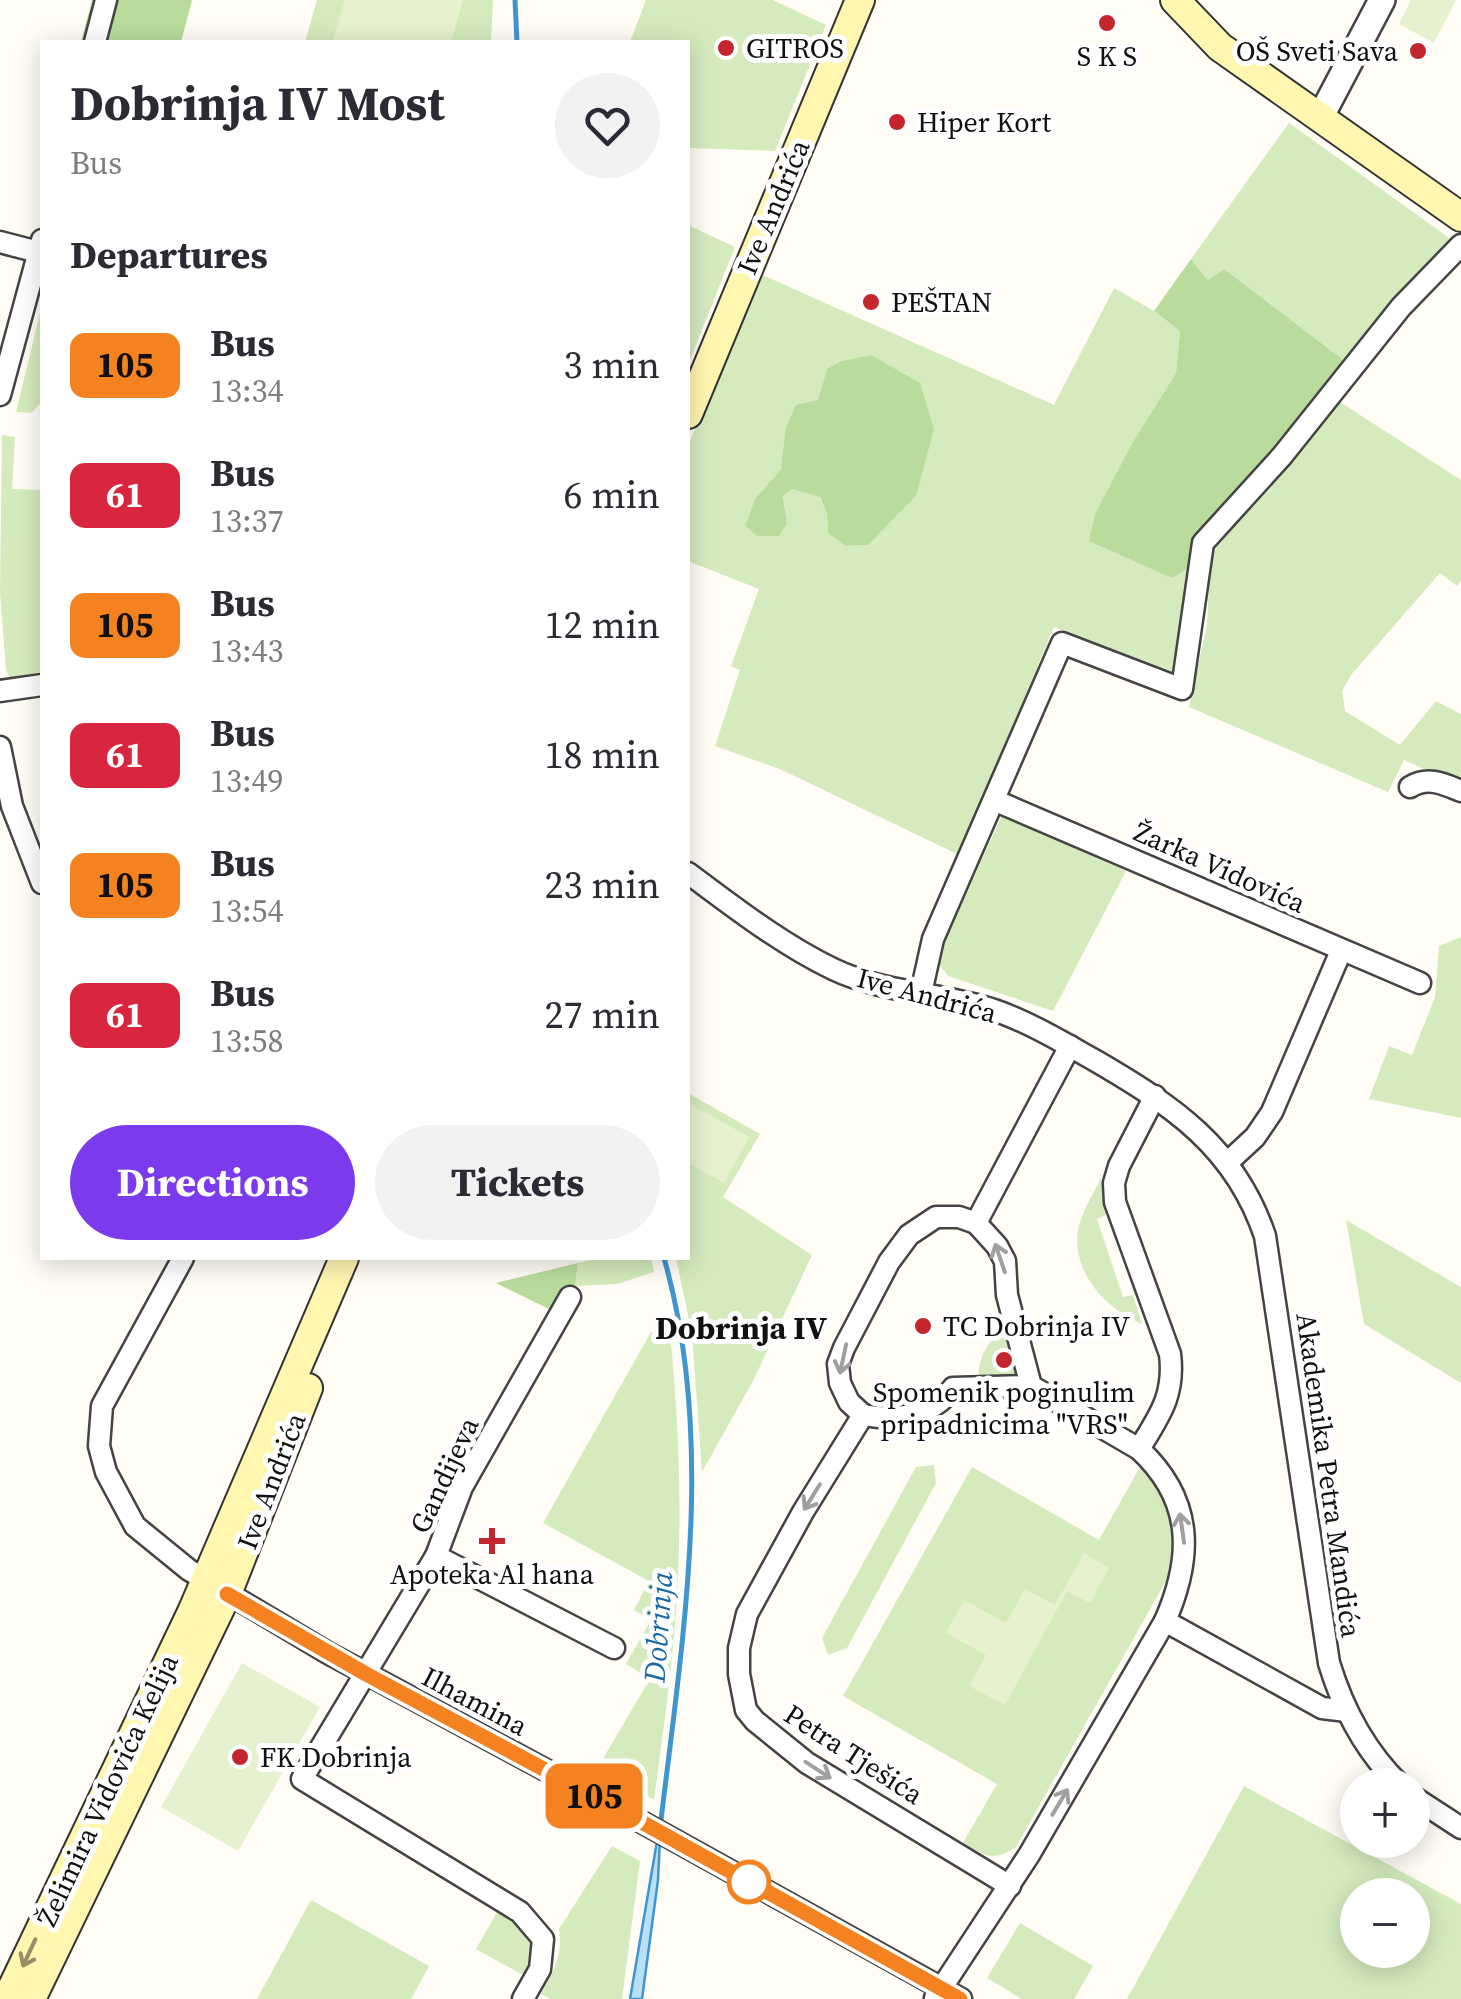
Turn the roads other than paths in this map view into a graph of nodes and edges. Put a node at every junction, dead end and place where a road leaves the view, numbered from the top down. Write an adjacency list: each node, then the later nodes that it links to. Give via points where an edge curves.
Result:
1 (106, 0): 5 (street)
2 (860, 0): 13 (main road, Ive Andrića)
3 (1175, 0): 6 (main road, via 1220,47)
4 (1382, 0): 6 (street)
5 (96, 40)
6 (1320, 118): 7 (main road)
7 (1461, 216)
8 (0, 242): 10 (street)
9 (1461, 246): 19 (street, via 1401,307 1282,456 1203,542 1182,689 1062,643)
10 (40, 248)
11 (40, 252): 12 (street)
12 (0, 396)
13 (690, 409)
14 (40, 685): 15 (street)
15 (0, 691)
16 (0, 748): 21 (street, via 12,806)
17 (1410, 788): 18 (street, via 1438,782)
18 (1461, 791)
19 (996, 801): 22 (street, Žarka Vidovića); 24 (street, via 933,939)
20 (690, 874): 24 (street, Ive Andrića, via 834,969)
21 (40, 878)
22 (1341, 951): 23 (street, Žarka Vidovića); 27 (street, via 1272,1112)
23 (1420, 984)
24 (921, 994): 25 (street, Ive Andrića, via 998,1011)
25 (1070, 1046): 26 (street, Akademika Petra Mandića); 28 (street)
26 (1156, 1096): 27 (street, Akademika Petra Mandića); 35 (street, via 1114,1183 1172,1368 1160,1416)
27 (1227, 1163): 41 (street, Akademika Petra Mandića, via 1265,1236 1325,1644)
28 (976, 1223): 33 (street, one-way to 28, via 1004,1261); 34 (street, one-way to 34, via 947,1215 929,1220 890,1262 838,1364 844,1394)
29 (182, 1260): 37 (street, Ilhamina, via 102,1406 99,1446 135,1526)
30 (343, 1260): 37 (main road, Ive Andrića)
31 (361, 1260): 37 (main road, Ive Andrića)
32 (570, 1296): 36 (street, Gandijeva, via 462,1488)
33 (1032, 1386): 34 (street, via 953,1388 918,1414); 35 (street)
34 (863, 1415): 45 (street, Petra Tješića, one-way to 45, via 747,1614 738,1674 746,1710 807,1763)
35 (1138, 1449): 38 (street, one-way to 35, via 1180,1582 1183,1530 1169,1486)
36 (436, 1556): 39 (street, Gandijeva); 40 (street)
37 (216, 1587): 40 (street, Ilhamina); 48 (main road, Želimira Vidovića Kelija, one-way to 48); 49 (main road, Želimira Vidovića Kelija)
38 (1164, 1621): 41 (street, via 1322,1708); 45 (street, one-way to 38)
39 (614, 1648)
40 (366, 1674): 46 (street, via 302,1780 520,1912 544,1939 540,1969); 47 (street, Ilhamina)
41 (1347, 1711): 42 (street, Akademika Petra Mandića)
42 (1385, 1768)
43 (1430, 1808): 44 (street)
44 (1461, 1828)
45 (1010, 1886): 47 (street)
46 (526, 1994)
47 (946, 1996)
48 (7, 1999)
49 (32, 1999)

